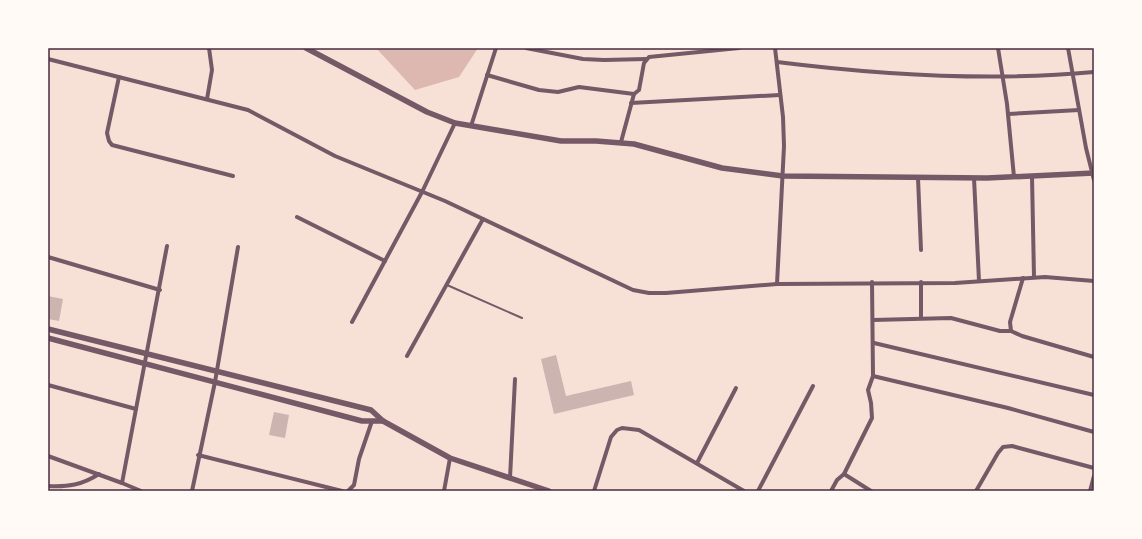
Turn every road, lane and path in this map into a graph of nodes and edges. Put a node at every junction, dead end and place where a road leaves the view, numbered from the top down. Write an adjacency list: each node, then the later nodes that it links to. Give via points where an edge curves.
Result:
1 (209, 48): 19 (street, via 212,70)
2 (306, 48): 23 (street, via 421,109)
3 (496, 48): 14 (street)
4 (526, 48): 10 (street, via 583,59)
5 (739, 48): 10 (street, via 654,56)
6 (775, 48): 11 (street)
7 (998, 48): 15 (street)
8 (1068, 48): 13 (street)
9 (48, 59): 16 (street)
10 (646, 59): 17 (street, via 640,87)
11 (777, 62): 15 (street, via 916,75); 18 (street)
12 (1094, 72): 13 (street)
13 (1072, 74): 15 (street); 21 (street)
14 (487, 75): 17 (street, via 539,90 562,91 578,87); 24 (street)
15 (1002, 76): 22 (street)
16 (119, 77): 19 (street); 27 (street, via 106,133 112,145)
17 (634, 94): 20 (street)
18 (780, 95): 20 (street); 28 (street, via 784,146)
19 (207, 99): 34 (street, via 248,110 308,143)
20 (631, 103): 25 (street)
21 (1079, 110): 22 (street); 26 (street)
22 (1008, 114): 30 (street)
23 (455, 123): 24 (street); 34 (street)
24 (471, 126): 25 (street, via 561,141)
25 (621, 142): 28 (street, via 722,168)
26 (1093, 173): 29 (street); 33 (street)
27 (233, 176)
28 (783, 176): 31 (street); 48 (street)
29 (1032, 176): 30 (street); 43 (street)
30 (1014, 177): 32 (street)
31 (918, 178): 32 (street); 39 (street)
32 (974, 178): 44 (street)
33 (1094, 180)
34 (422, 192): 36 (street); 41 (street)
35 (297, 217): 41 (street)
36 (483, 219): 48 (street, via 633,290 666,293); 49 (street)
37 (167, 246): 50 (street)
38 (238, 247): 63 (street)
39 (921, 250)
40 (48, 257): 50 (street)
41 (385, 260): 54 (street)
42 (1023, 278): 43 (street); 44 (street); 56 (street, via 1010,322)
43 (1034, 278): 45 (street, via 1062,277)
44 (979, 281): 47 (street)
45 (1094, 281)
46 (872, 282): 47 (street); 48 (street); 53 (street)
47 (921, 282): 52 (street)
48 (778, 284)
49 (447, 285): 51 (lane); 60 (street)
50 (160, 290): 59 (street)
51 (522, 318)
52 (921, 318): 53 (street); 56 (street, via 951,318 1000,331)
53 (873, 320): 58 (street)
54 (352, 322)
55 (48, 329): 59 (street)
56 (1011, 331): 61 (street)
57 (48, 338): 62 (street)
58 (874, 343): 64 (street); 70 (street)
59 (148, 354): 62 (street); 63 (street)
60 (407, 356)
61 (1094, 357)
62 (146, 363): 66 (street); 71 (street)
63 (217, 372): 66 (street); 73 (street, via 371,410)
64 (873, 376): 74 (street, via 1008,408); 81 (street, via 868,390 872,418)
65 (515, 379): 83 (street)
66 (215, 382): 72 (street, via 362,421); 75 (street)
67 (48, 386): 71 (street)
68 (813, 386): 96 (street)
69 (736, 388): 78 (street)
70 (1094, 395)
71 (136, 409): 84 (street)
72 (372, 421): 73 (street); 91 (street, via 359,459 354,485)
73 (383, 421): 77 (street)
74 (1094, 432)
75 (198, 455): 89 (street); 90 (street)
76 (48, 456): 80 (street)
77 (450, 458): 83 (street); 92 (street)
78 (697, 463): 94 (street, via 648,433 622,428 612,436); 95 (street)
79 (1094, 468): 99 (street, via 1012,446 1003,447)
80 (99, 474): 84 (street); 85 (street, via 74,486)
81 (844, 474): 97 (street, via 836,480); 98 (street)
82 (1094, 476): 100 (street)
83 (510, 478): 86 (street)
84 (122, 483): 87 (street)
85 (48, 486)
86 (529, 488): 93 (street)
87 (132, 489): 88 (street)
88 (141, 491)
89 (192, 491)
90 (342, 491)
91 (348, 491)
92 (444, 491)
93 (549, 491)
94 (594, 491)
95 (744, 491)
96 (758, 491)
97 (831, 491)
98 (871, 491)
99 (976, 491)
100 (1090, 491)

